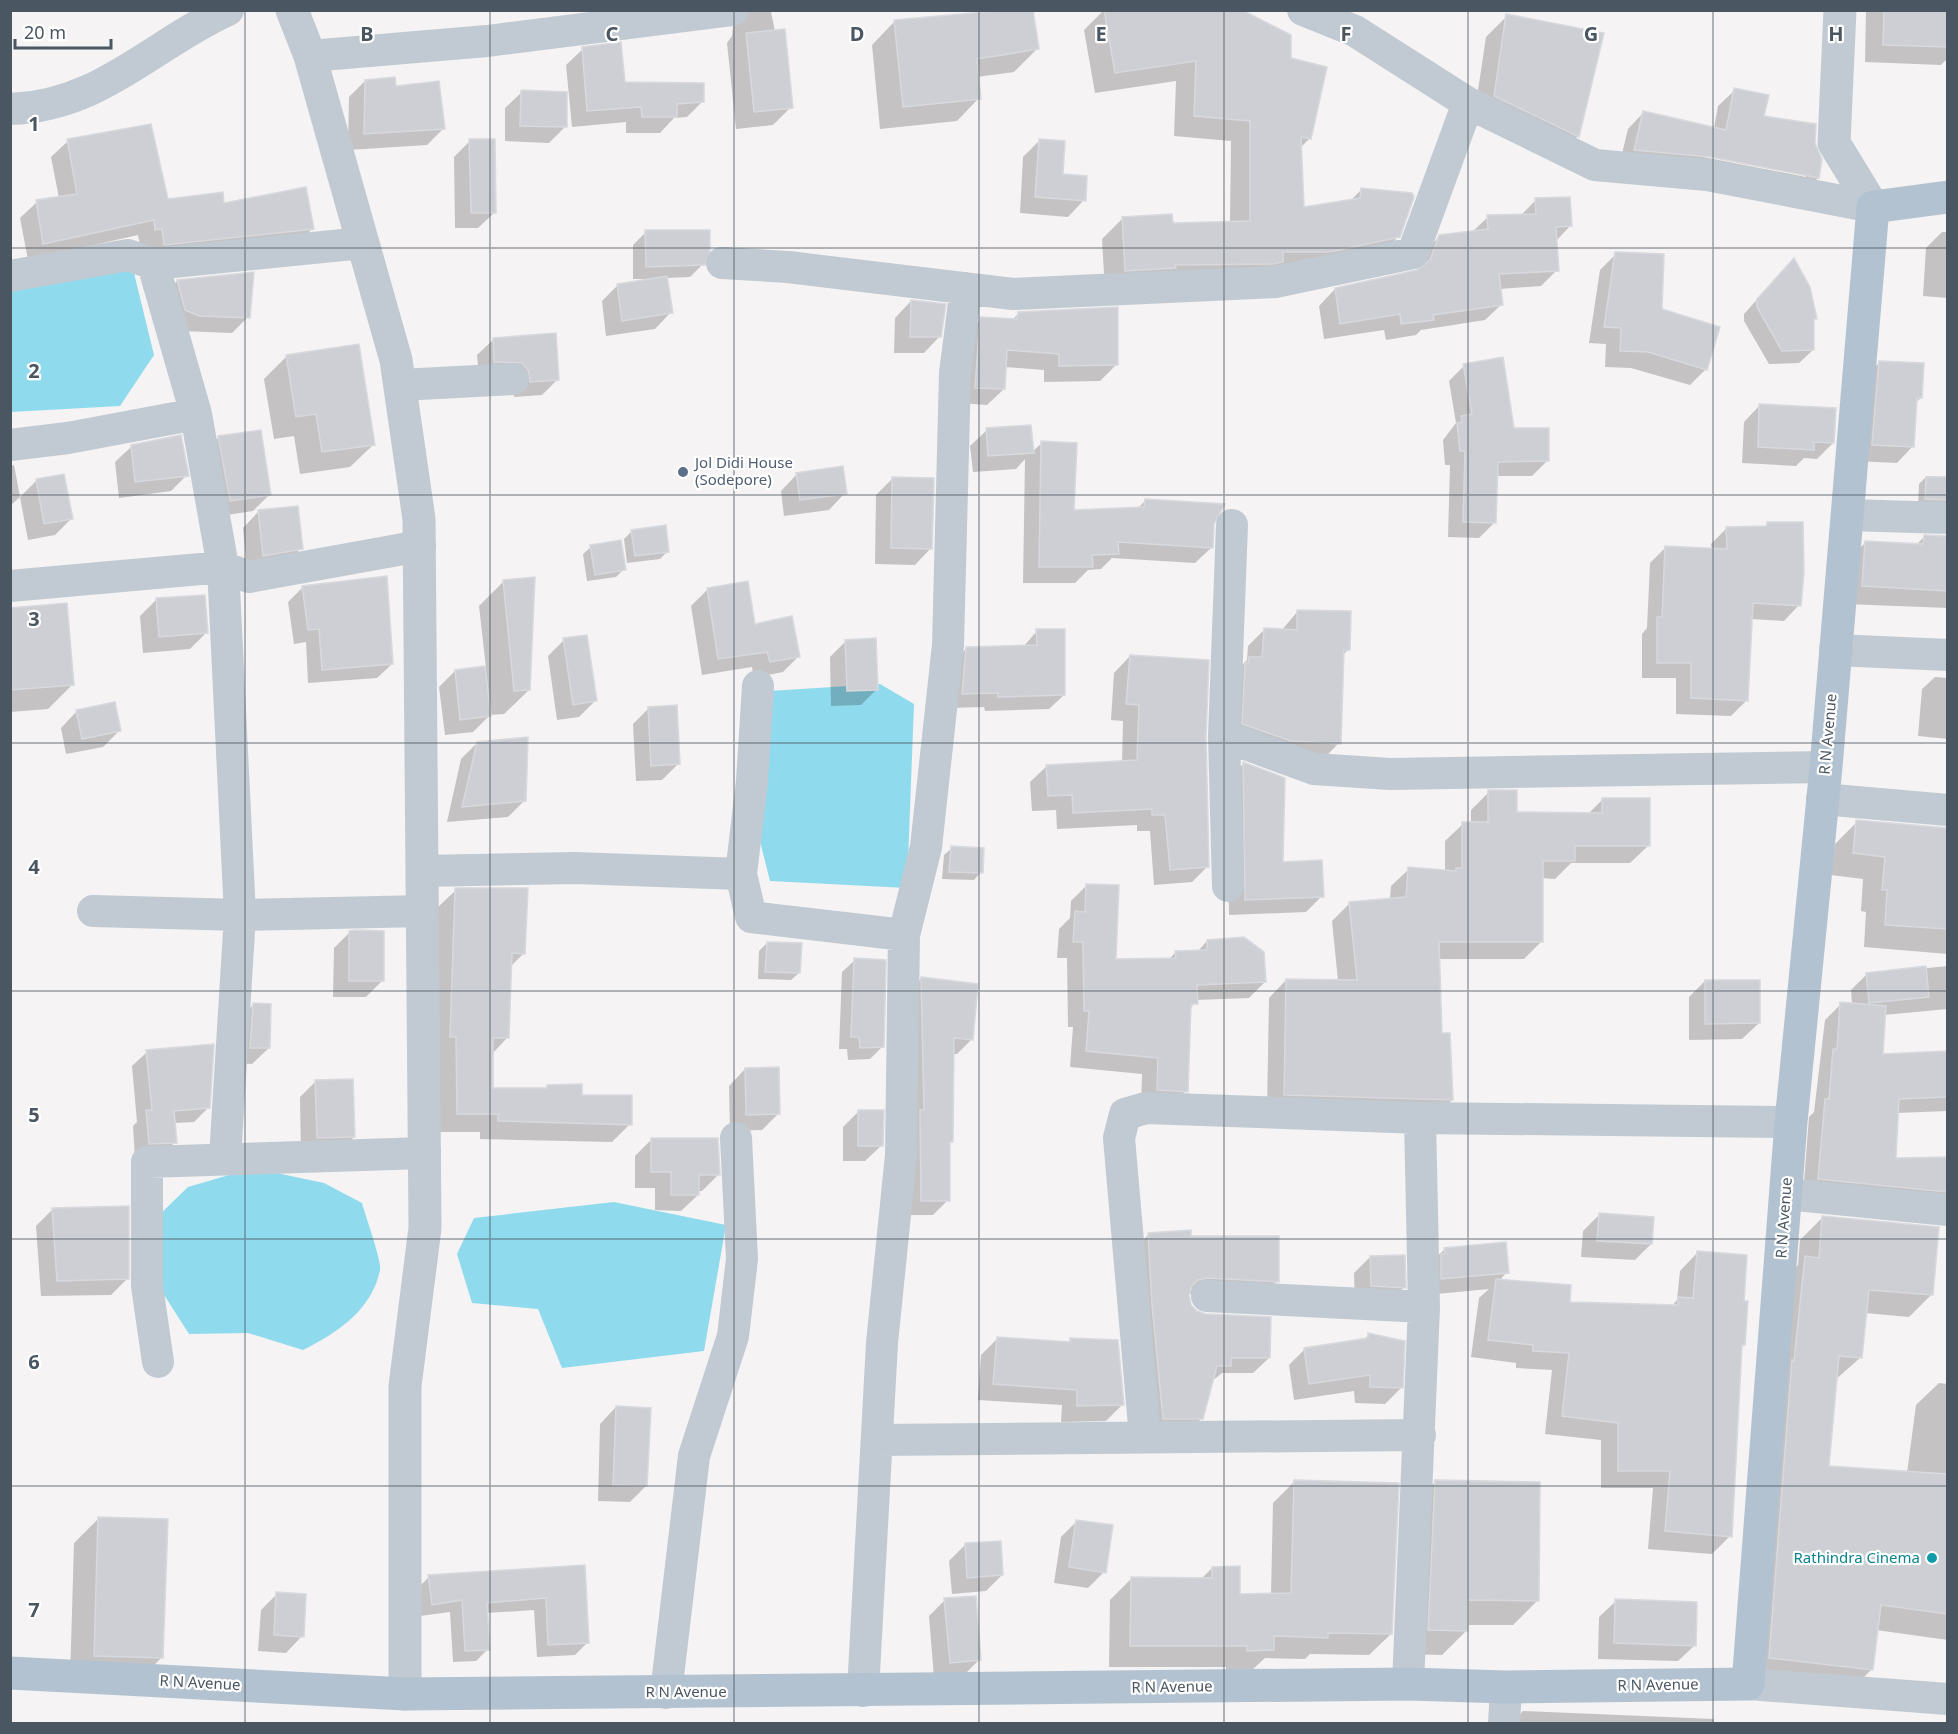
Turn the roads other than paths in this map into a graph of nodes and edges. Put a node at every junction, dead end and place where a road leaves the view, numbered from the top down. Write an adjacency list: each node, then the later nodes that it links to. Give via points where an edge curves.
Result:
1 (228, 10): 8 (street, via 197,24 107,83 60,103)
2 (292, 10): 6 (street)
3 (1303, 10): 7 (street, via 1355,31)
4 (1840, 10): 10 (street, via 1834,143)
5 (728, 11): 6 (street, via 487,41)
6 (310, 56): 11 (street)
7 (1468, 104): 10 (street, via 1596,165 1707,176); 15 (street, via 1413,253 1275,282 1013,294)
8 (10, 109)
9 (1947, 197): 10 (main road)
10 (1873, 207): 20 (main road, R N Avenue)
11 (363, 243): 13 (street); 17 (street)
12 (722, 263): 15 (street)
13 (153, 264): 14 (street, via 128,255); 18 (street)
14 (10, 276)
15 (966, 288): 39 (street, via 955,373 948,645 926,847)
16 (513, 379): 17 (street)
17 (400, 386): 23 (street)
18 (196, 414): 19 (street); 24 (street)
19 (10, 445)
20 (1847, 515): 21 (street); 26 (main road, R N Avenue)
21 (1947, 518)
22 (1232, 525): 29 (street)
23 (420, 546): 24 (street, via 249,577); 33 (street)
24 (223, 567): 25 (street); 38 (street)
25 (10, 586)
26 (1835, 650): 27 (street); 30 (main road, R N Avenue)
27 (1947, 655)
28 (758, 686): 34 (street)
29 (1224, 736): 30 (street, via 1314,768 1390,774); 35 (street)
30 (1826, 767): 31 (main road, R N Avenue)
31 (1822, 799): 32 (street); 41 (main road, R N Avenue)
32 (1947, 810)
33 (423, 872): 34 (street, via 575,868); 36 (street)
34 (741, 874): 39 (street, via 751,917)
35 (1228, 886)
36 (423, 911): 38 (street); 43 (street)
37 (93, 912): 38 (street)
38 (240, 915): 44 (street)
39 (904, 935): 52 (street, via 901,1155 882,1343)
40 (1420, 1118): 41 (street); 48 (street); 51 (street, via 1146,1108 1125,1114 1119,1138)
41 (1791, 1122): 45 (main road, R N Avenue)
42 (736, 1138): 58 (street, via 742,1259 733,1336 694,1456)
43 (425, 1153): 44 (street); 59 (street, via 425,1228 405,1386)
44 (225, 1158): 49 (street, via 147,1162 147,1286)
45 (1786, 1194): 46 (street); 55 (main road, R N Avenue)
46 (1947, 1210)
47 (1207, 1296): 48 (street)
48 (1424, 1307): 50 (street)
49 (158, 1362)
50 (1420, 1435): 51 (street); 54 (street)
51 (1145, 1437): 52 (street)
52 (877, 1440): 57 (street)
53 (10, 1673): 59 (main road, R N Avenue)
54 (1408, 1684): 56 (main road, R N Avenue); 57 (main road, R N Avenue)
55 (1748, 1684): 56 (main road, R N Avenue); 60 (street)
56 (1506, 1687): 61 (street)
57 (862, 1691): 58 (main road, R N Avenue)
58 (666, 1693): 59 (main road, R N Avenue)
59 (405, 1694)
60 (1947, 1699)
61 (1504, 1724)

